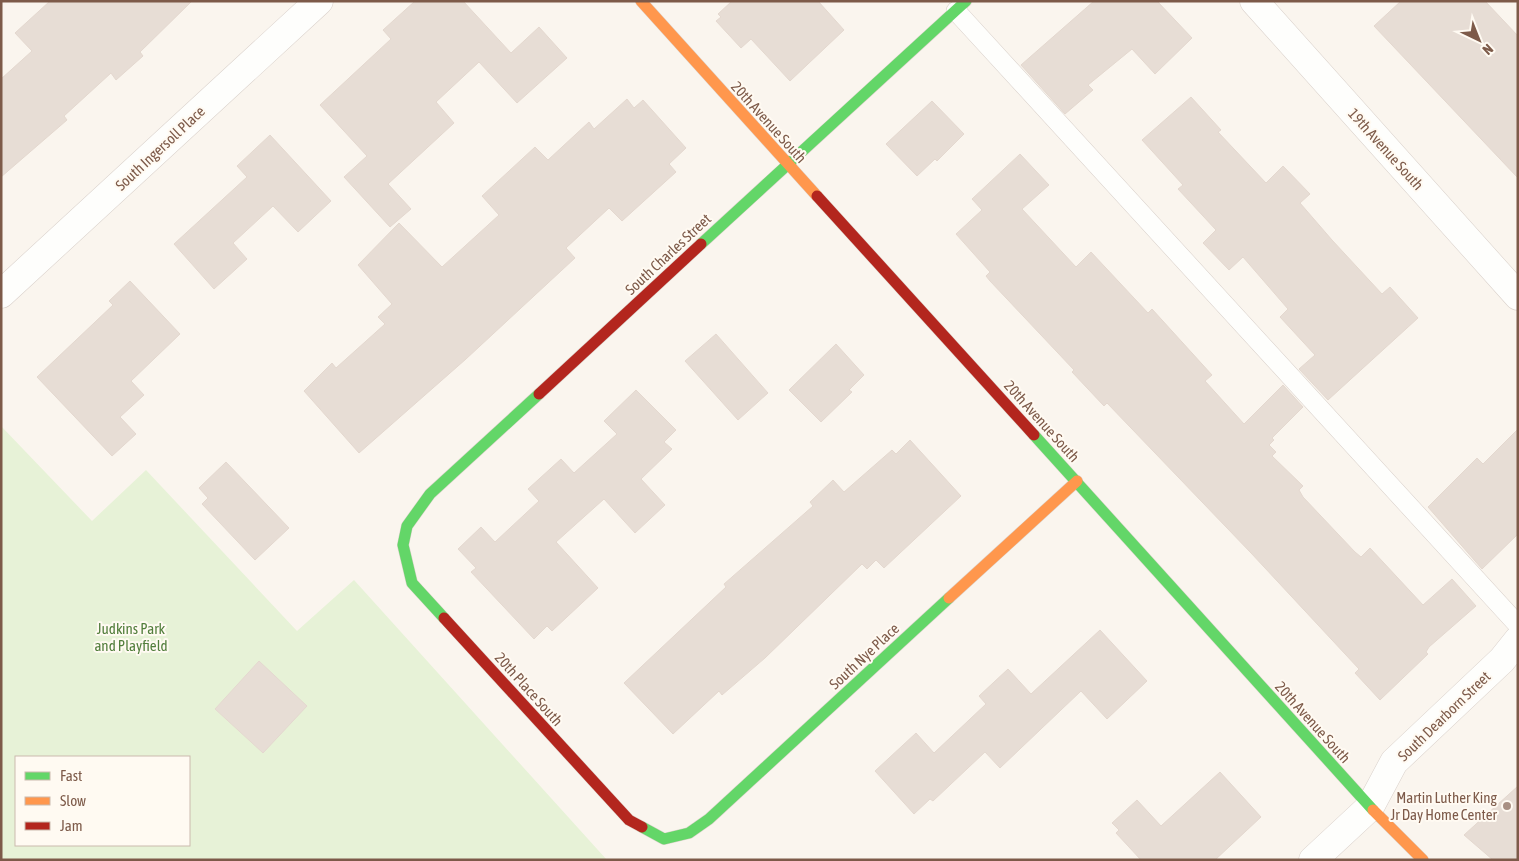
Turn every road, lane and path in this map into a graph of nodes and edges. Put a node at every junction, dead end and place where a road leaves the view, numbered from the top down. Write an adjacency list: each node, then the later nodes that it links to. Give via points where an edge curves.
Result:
1 (319, 1): 6 (street, South Ingersoll Place)
2 (641, 1): 5 (street, 20th Avenue South)
3 (1254, 1): 7 (street, 19th Avenue South)
4 (961, 6): 5 (street, South Charles Street); 10 (lane)
5 (787, 164): 8 (street, 20th Avenue South); 9 (street, South Charles Street, via 430,494 413,514)
6 (1, 294)
7 (1518, 296)
8 (1077, 481): 12 (street, 20th Avenue South); 13 (street, South Nye Place, via 710,819 689,833)
9 (402, 538): 13 (street, 20th Place South, via 402,558 412,583 629,820)
10 (1518, 625)
11 (1518, 640): 12 (street, South Dearborn Street, via 1502,660 1394,762)
12 (1370, 807): 14 (street, South Dearborn Street); 15 (street, 20th Avenue South)
13 (664, 839)
14 (1313, 860)
15 (1423, 860)

